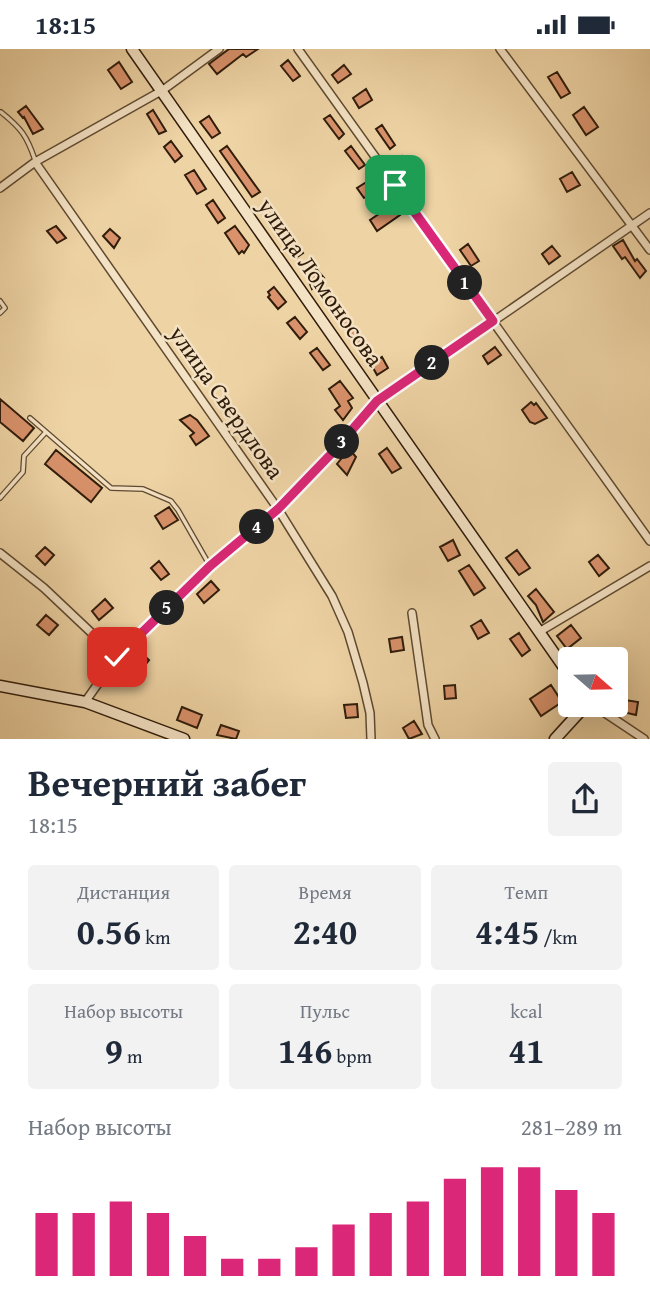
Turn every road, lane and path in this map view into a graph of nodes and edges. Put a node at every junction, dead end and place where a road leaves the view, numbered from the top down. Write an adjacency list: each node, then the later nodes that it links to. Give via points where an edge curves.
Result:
1 (132, 49): 5 (street, улица Ломоносова)
2 (219, 49): 5 (street)
3 (298, 49): 14 (street)
4 (500, 49): 10 (street)
5 (163, 90): 7 (street); 15 (street, улица Ломоносова)
6 (1, 112): 7 (lane, улица Свердлова, via 20,128)
7 (35, 162): 8 (street); 19 (street, улица Свердлова)
8 (0, 188)
9 (650, 213): 10 (street)
10 (632, 225): 11 (street); 14 (street)
11 (650, 250)
12 (0, 301): 13 (lane, via 5,308)
13 (0, 313)
14 (493, 321): 15 (street); 20 (street)
15 (377, 401): 19 (street); 25 (street, улица Ломоносова)
16 (30, 418): 17 (lane)
17 (47, 432): 18 (lane, via 24,456 23,472); 22 (lane, via 111,488 143,489 171,501)
18 (0, 498)
19 (278, 509): 22 (street); 33 (street, улица Свердлова, via 332,596 348,632 370,713)
20 (650, 541)
21 (0, 552): 26 (street)
22 (210, 566): 26 (street)
23 (650, 566): 25 (street)
24 (412, 613): 34 (street, via 428,725)
25 (540, 632): 27 (street, улица Ломоносова)
26 (117, 657): 29 (street)
27 (558, 658)
28 (0, 686): 29 (street)
29 (85, 702): 32 (street)
30 (575, 717): 35 (street)
31 (611, 717): 36 (street)
32 (184, 739)
33 (371, 739)
34 (435, 739)
35 (555, 739)
36 (644, 739)

